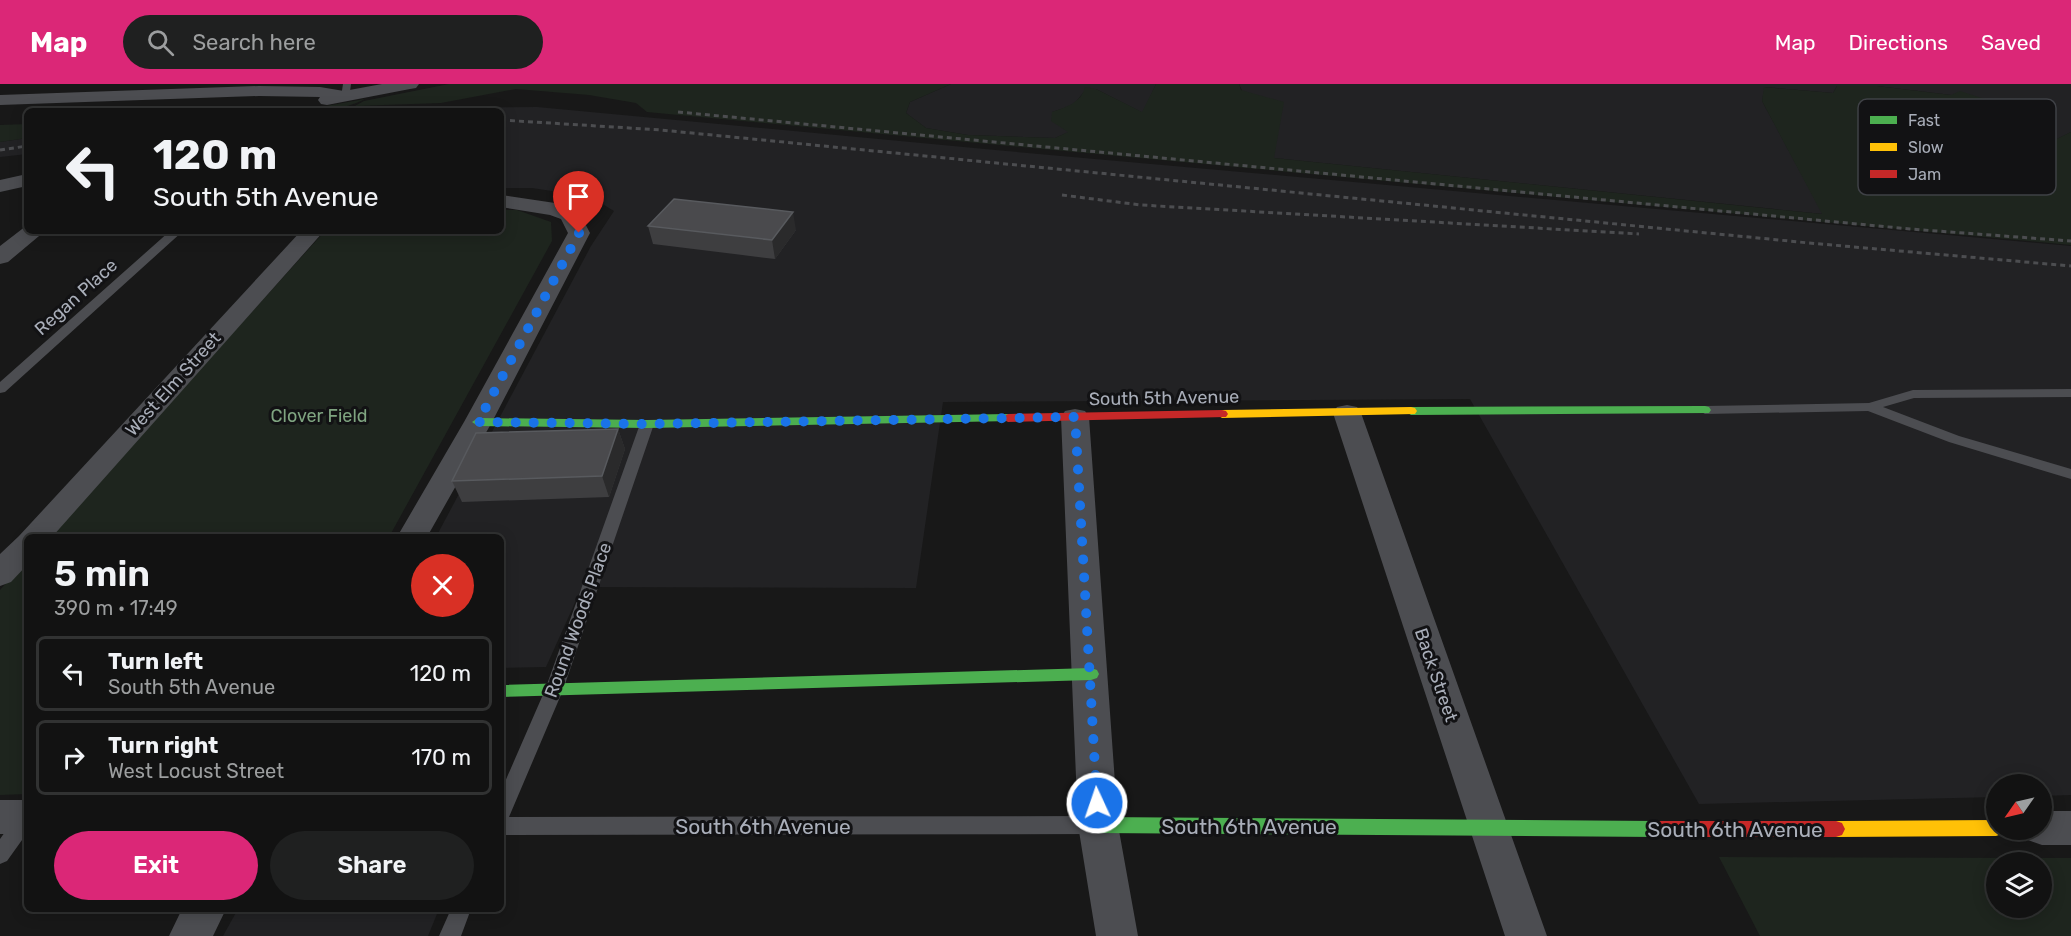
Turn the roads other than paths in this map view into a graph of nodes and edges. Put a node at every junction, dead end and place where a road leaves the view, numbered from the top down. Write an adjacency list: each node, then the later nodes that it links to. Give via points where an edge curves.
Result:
1 (410, 84): 2 (street)
2 (346, 90): 3 (street); 4 (street, via 321,101)
3 (0, 100)
4 (197, 108)
5 (24, 181): 6 (street)
6 (0, 186)
7 (504, 201): 18 (street, via 570,215 579,233)
8 (30, 234): 11 (street)
9 (174, 234): 12 (lane, Regan Place)
10 (310, 234): 21 (street, West Elm Street)
11 (0, 257)
12 (0, 389)
13 (2071, 393): 14 (lane, via 1913,394)
14 (1870, 407): 15 (lane); 20 (lane, via 1954,439)
15 (1705, 410): 16 (street, South 5th Avenue)
16 (1347, 413): 17 (street, South 5th Avenue); 34 (street, Back Street)
17 (1075, 417): 19 (street, South 5th Avenue); 25 (street)
18 (478, 422): 19 (street, South 5th Avenue); 22 (street)
19 (647, 424): 26 (lane, Round Woods Place)
20 (2071, 474)
21 (37, 534)
22 (414, 534)
23 (24, 548): 24 (street)
24 (0, 574)
25 (1091, 674): 26 (street); 32 (street)
26 (554, 690): 27 (street); 28 (lane, Round Woods Place)
27 (504, 691)
28 (504, 806)
29 (0, 817): 30 (street)
30 (24, 817)
31 (24, 821): 38 (lane)
32 (1098, 825): 33 (lane, South 6th Avenue); 34 (street, South 6th Avenue); 43 (street)
33 (504, 826)
34 (1488, 828): 35 (street, South 6th Avenue); 44 (street, Back Street)
35 (1986, 828)
36 (2052, 828): 37 (street)
37 (2071, 828)
38 (0, 855)
39 (203, 912): 41 (street)
40 (460, 912): 42 (lane)
41 (190, 936)
42 (450, 936)
43 (1117, 936)
44 (1526, 936)

